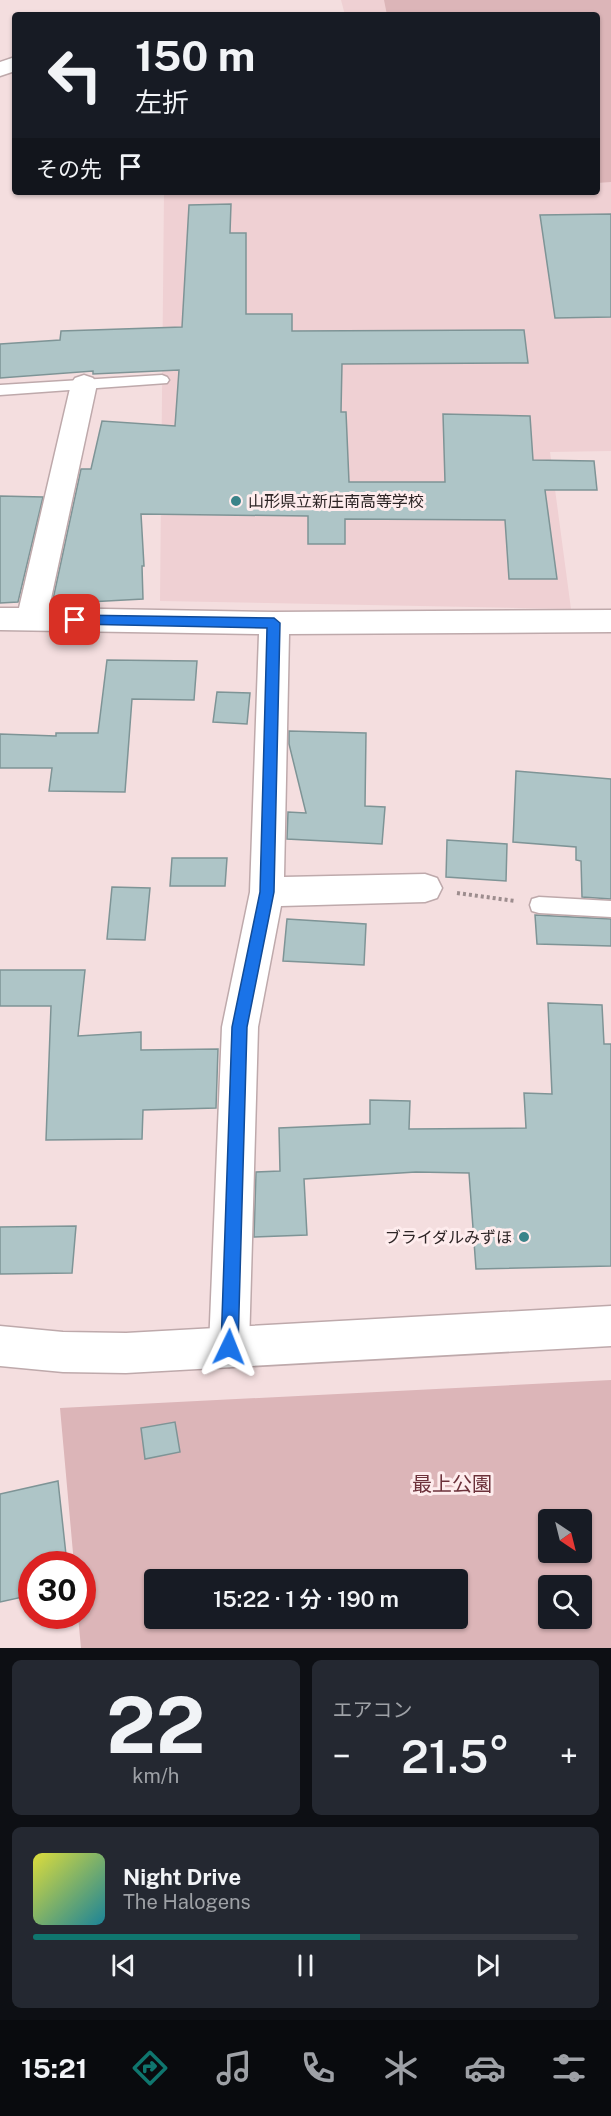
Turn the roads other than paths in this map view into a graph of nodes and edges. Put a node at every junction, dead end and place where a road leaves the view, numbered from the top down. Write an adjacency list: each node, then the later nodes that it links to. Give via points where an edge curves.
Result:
1 (162, 380): 2 (lane)
2 (84, 384): 3 (lane); 5 (street)
3 (0, 390)
4 (0, 619): 5 (street)
5 (31, 619): 7 (street)
6 (611, 621): 7 (street)
7 (274, 623): 9 (street)
8 (425, 888): 9 (street)
9 (267, 892): 14 (street, via 240,1027)
10 (539, 905): 11 (lane)
11 (611, 909)
12 (611, 1326): 14 (street)
13 (0, 1346): 14 (street, via 63,1353)
14 (229, 1347)

